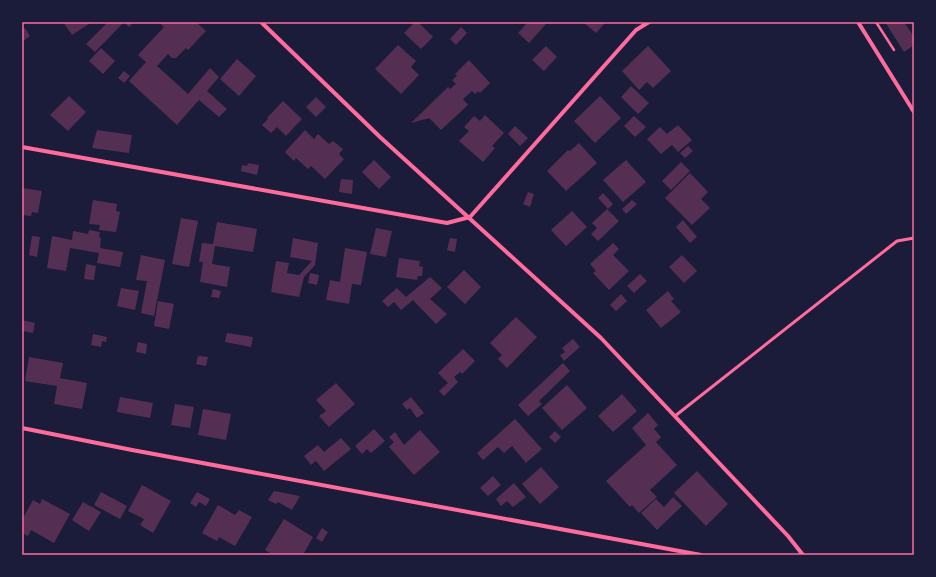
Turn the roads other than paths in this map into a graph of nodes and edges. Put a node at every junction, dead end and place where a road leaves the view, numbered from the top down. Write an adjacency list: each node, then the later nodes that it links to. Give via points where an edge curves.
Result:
1 (261, 22): 6 (street, via 380,137)
2 (649, 22): 6 (street, via 636,30)
3 (858, 22): 4 (street)
4 (914, 112)
5 (22, 147): 6 (street, via 447,223)
6 (470, 217): 8 (street, via 601,338)
7 (914, 238): 8 (lane, via 897,241)
8 (675, 416): 11 (street)
9 (22, 428): 10 (street)
10 (701, 555)
11 (803, 555)

